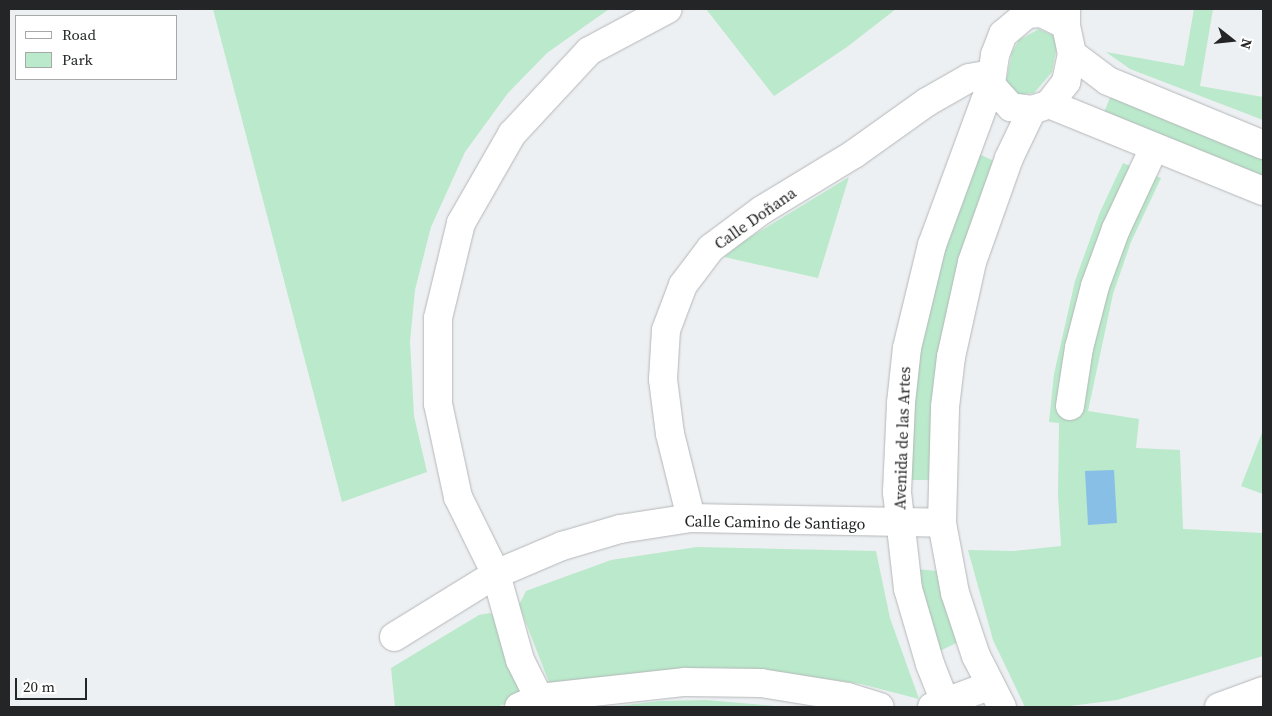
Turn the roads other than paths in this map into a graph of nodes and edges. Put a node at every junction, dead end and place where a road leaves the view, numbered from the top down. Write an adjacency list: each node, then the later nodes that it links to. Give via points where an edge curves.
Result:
1 (668, 9): 14 (street, via 589,52 512,134 461,222 438,318 438,404 458,497)
2 (1016, 15): 3 (street); 5 (street, via 1004,34)
3 (1066, 17): 4 (street)
4 (1072, 54): 6 (street, via 1066,82); 7 (street, via 1108,81)
5 (992, 80): 6 (street, via 1010,107); 11 (street, Calle Doñana, via 968,78 762,210 712,248 683,285 666,330 664,379 670,434); 13 (street, Avenida de las Artes, via 932,245 907,348 900,403)
6 (1040, 107): 8 (street); 12 (street, via 1009,158 972,262 950,357 945,407)
7 (1263, 144)
8 (1154, 148): 9 (street); 10 (street, via 1116,229 1095,286 1079,348)
9 (1263, 191)
10 (1070, 406)
11 (691, 518): 13 (street, Calle Camino de Santiago); 14 (street, Calle Camino de Santiago, via 612,532 562,546)
12 (942, 523): 13 (street, Calle Camino de Santiago); 17 (street, via 955,593)
13 (899, 524): 19 (street, Avenida de las Artes, via 908,589)
14 (496, 574): 15 (street, Calle Camino de Santiago); 18 (street)
15 (394, 637)
16 (1263, 691): 20 (street)
17 (995, 697): 19 (street)
18 (529, 703): 21 (street, via 685,682 751,683 847,697)
19 (942, 706)
20 (1229, 706)
21 (880, 707)

